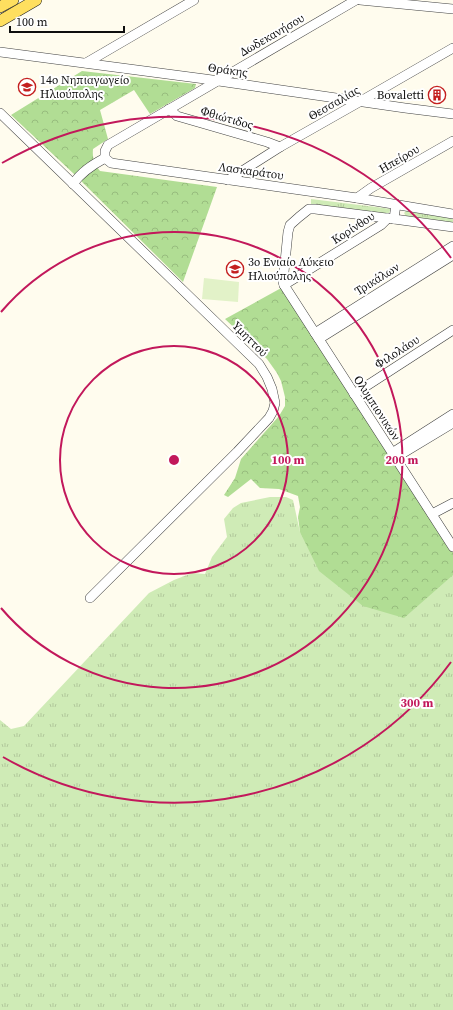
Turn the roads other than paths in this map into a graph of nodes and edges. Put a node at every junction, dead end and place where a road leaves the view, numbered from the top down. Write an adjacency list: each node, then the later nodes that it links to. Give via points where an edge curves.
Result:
1 (13, 0): 6 (main road)
2 (36, 0): 8 (main road)
3 (194, 0): 11 (street)
4 (356, 0): 12 (street, Δωδεκανήσου)
5 (360, 0): 7 (street)
6 (0, 7)
7 (453, 8)
8 (0, 21)
9 (453, 48): 13 (street, Θεσσαλίας)
10 (0, 52): 11 (street, Θράκης)
11 (86, 62): 12 (street, Θράκης)
12 (217, 81): 13 (street, Θράκης); 14 (street, Δωδεκανήσου)
13 (361, 101): 16 (street, Θράκης); 18 (street, Θεσσαλίας)
14 (170, 109): 18 (street, Φθιώτιδος, via 177,116); 19 (street, Δωδεκανήσου, via 108,145)
15 (0, 113): 21 (street, Υμηττού)
16 (453, 114)
17 (453, 141): 22 (street, Ηπείρου)
18 (280, 147): 20 (street, Θεσσαλίας)
19 (105, 158): 20 (street, Λασκαράτου, via 111,164); 21 (street, via 83,172)
20 (228, 180): 22 (street, Λασκαράτου)
21 (73, 184): 39 (street, Υμηττού, via 259,364 267,376 274,403 273,412 253,435)
22 (357, 198): 23 (street, Λασκαράτου)
23 (396, 204): 24 (street, Λασκαράτου); 25 (street)
24 (453, 214)
25 (391, 219): 26 (street); 29 (street, Κορίνθου); 29 (street, via 309,209 290,225)
26 (453, 227)
27 (453, 246): 31 (street, Τρικάλων)
28 (453, 255): 31 (street, Τρικάλων)
29 (284, 283): 31 (street, Ολυμπιονικών)
30 (453, 330): 32 (street, Φιλολάου)
31 (317, 336): 32 (street, Ολυμπιονικών)
32 (354, 394): 35 (street, Ολυμπιονικών)
33 (453, 414): 35 (street)
34 (453, 422): 35 (street)
35 (394, 455): 37 (street, Ολυμπιονικών)
36 (453, 502): 37 (street)
37 (432, 514): 38 (street, Ολυμπιονικών)
38 (453, 547)
39 (90, 598)

